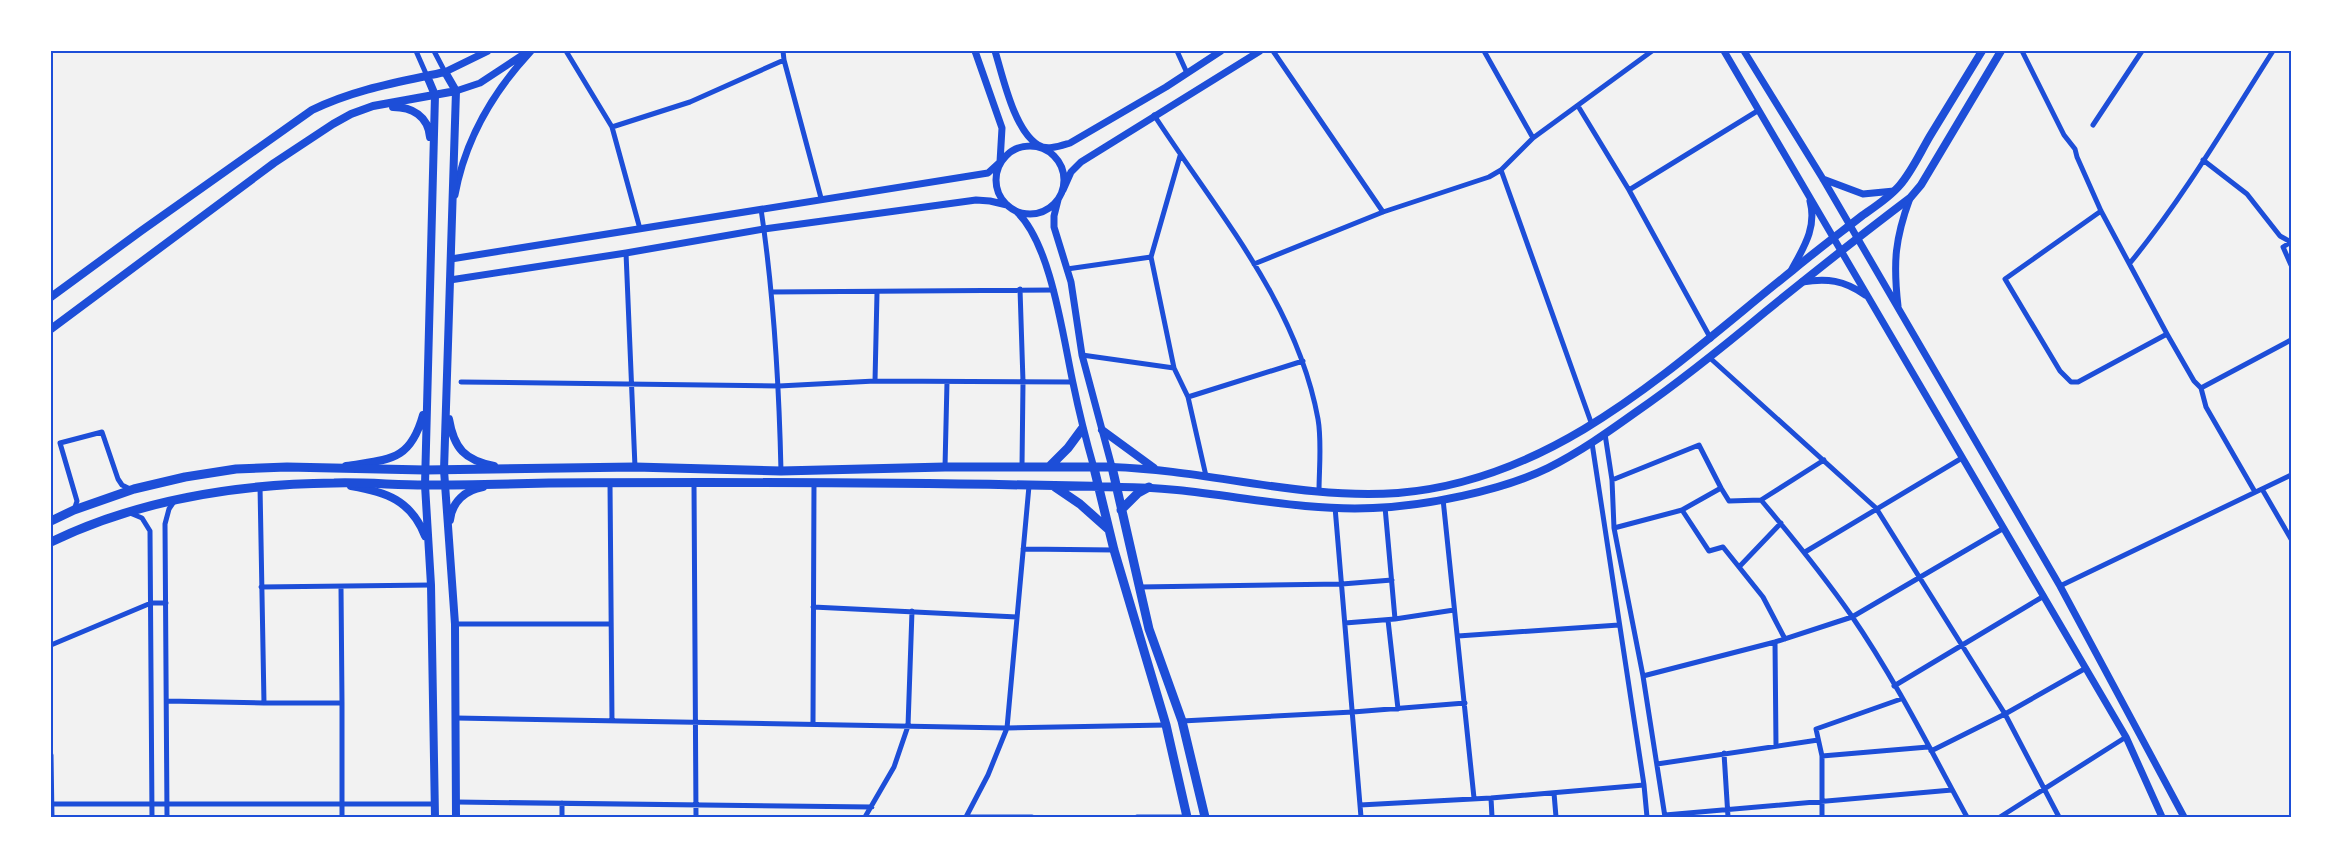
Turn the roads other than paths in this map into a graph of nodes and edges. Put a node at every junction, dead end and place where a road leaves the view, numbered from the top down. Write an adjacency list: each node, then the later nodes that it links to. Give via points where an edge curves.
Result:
1 (417, 51): 25 (street)
2 (434, 51): 23 (street)
3 (488, 51): 23 (street)
4 (530, 51): 26 (street, via 480,84); 54 (street, via 507,77 474,133 459,172)
5 (566, 51): 33 (street)
6 (783, 51): 22 (street)
7 (975, 51): 38 (street, via 1002,128)
8 (994, 51): 35 (street, via 1019,122)
9 (1177, 51): 24 (street)
10 (1221, 51): 24 (street)
11 (1260, 51): 31 (street)
12 (1273, 51): 53 (street)
13 (1484, 51): 34 (street)
14 (1652, 51): 29 (street)
15 (1724, 51): 30 (street)
16 (1744, 51): 41 (street)
17 (1982, 51): 44 (main road)
18 (2001, 51): 47 (main road)
19 (2022, 51): 51 (street, via 2064,135 2075,149)
20 (2142, 51): 32 (street)
21 (2272, 51): 37 (street)
22 (784, 60): 33 (street, via 690,102); 46 (street)
23 (445, 72): 25 (main road); 26 (main road)
24 (1187, 73): 35 (street, via 1070,143)
25 (427, 76): 27 (main road); 76 (main road, via 362,89 312,110)
26 (456, 91): 27 (main road); 54 (main road)
27 (435, 95): 28 (main road); 40 (main road)
28 (373, 106): 40 (main road, via 401,107 421,116 430,131); 79 (main road, via 333,124 274,163)
29 (1578, 106): 34 (street); 43 (street)
30 (1759, 110): 43 (street); 45 (street)
31 (1154, 116): 36 (street); 42 (street, via 1081,162 1071,172)
32 (2092, 125)
33 (612, 127): 56 (street)
34 (1533, 138): 39 (street)
35 (1039, 147): 38 (street, via 1017,148); 42 (street, via 1057,159 1062,168)
36 (1180, 156): 63 (street); 66 (street)
37 (2203, 160): 60 (street, via 2247,194 2280,236); 65 (street)
38 (1000, 162): 46 (street, via 988,173 975,176); 49 (street, via 996,185)
39 (1501, 170): 53 (street); 98 (street)
40 (433, 171): 96 (main road)
41 (1823, 179): 44 (street, via 1863,194); 55 (street)
42 (1063, 190): 48 (street)
43 (1629, 190): 81 (street)
44 (1894, 191): 55 (main road)
45 (1808, 193): 58 (street); 69 (street, via 1812,211 1810,232)
46 (821, 198): 50 (street)
47 (1910, 198): 59 (main road); 78 (street, via 1895,250)
48 (1058, 200): 52 (street, via 1040,213); 68 (street, via 1054,227)
49 (1007, 205): 52 (street); 57 (street, via 976,200)
50 (761, 209): 56 (street); 57 (street)
51 (2101, 211): 65 (street); 80 (street, via 2005,279 2071,382 2078,382)
52 (1017, 212): 73 (street, via 1034,234)
53 (1383, 212): 66 (street)
54 (452, 213): 64 (main road)
55 (1850, 225): 58 (main road); 59 (street)
56 (640, 229): 64 (street)
57 (764, 229): 62 (street); 74 (street)
58 (1834, 238): 61 (street); 69 (main road)
59 (1858, 238): 61 (main road); 78 (street)
60 (2291, 242): 67 (street, via 2283,247)
61 (1841, 251): 71 (main road); 77 (street)
62 (626, 254): 70 (street); 92 (street)
63 (1151, 257): 68 (street); 86 (street)
64 (451, 259): 70 (main road)
65 (2130, 263): 80 (street)
66 (1254, 264): 85 (street, via 1284,314)
67 (2291, 265)
68 (1067, 268): 83 (street)
69 (1791, 271): 81 (main road)
70 (450, 280): 97 (main road)
71 (1802, 282): 77 (street, via 1844,282); 84 (main road)
72 (1020, 289): 73 (street); 75 (street); 90 (street)
73 (1054, 290): 91 (street)
74 (771, 292): 75 (street); 93 (street)
75 (877, 293): 87 (street)
76 (51, 297)
77 (1869, 297): 103 (street)
78 (1899, 308): 168 (street)
79 (51, 329)
80 (2168, 334): 94 (street)
81 (1711, 339): 98 (main road)
82 (2291, 340): 94 (street)
83 (1082, 355): 86 (street); 100 (street)
84 (1710, 358): 101 (main road); 104 (street)
85 (1303, 361): 95 (street); 136 (street, via 1318,422)
86 (1174, 368): 95 (street)
87 (875, 381): 88 (street); 93 (street)
88 (947, 381): 90 (street); 107 (street)
89 (461, 382): 92 (street)
90 (1023, 382): 91 (street); 105 (street)
91 (1072, 382): 99 (street)
92 (633, 385): 93 (street); 106 (street)
93 (779, 386): 116 (street)
94 (2201, 388): 137 (street, via 2206,407)
95 (1188, 397): 118 (street)
96 (427, 402): 110 (main road, via 416,438 405,451 388,459); 114 (main road)
97 (446, 403): 112 (main road, via 452,435 462,451 479,463); 115 (main road)
98 (1592, 425): 136 (main road, via 1546,451 1476,478 1401,493)
99 (1082, 429): 108 (highway); 111 (street)
100 (1102, 430): 109 (street); 113 (main road)
101 (1605, 434): 102 (main road); 119 (street)
102 (1592, 443): 139 (main road, via 1546,469); 184 (street)
103 (1962, 458): 143 (street); 151 (street)
104 (1824, 460): 140 (street); 143 (street)
105 (1022, 466): 107 (highway); 108 (highway)
106 (635, 467): 112 (highway); 116 (highway)
107 (945, 467): 116 (highway)
108 (1049, 467): 111 (highway)
109 (1112, 467): 111 (highway); 113 (main road); 132 (highway)
110 (334, 468): 114 (highway); 134 (highway, via 236,469)
111 (1094, 468): 129 (highway)
112 (504, 469): 115 (highway)
113 (1155, 469): 118 (main road)
114 (425, 470): 115 (highway); 125 (main road)
115 (444, 470): 126 (main road)
116 (782, 471)
117 (2291, 475): 135 (street)
118 (1206, 476): 136 (main road)
119 (1612, 480): 133 (street, via 1699,445); 150 (street)
120 (334, 483): 125 (highway); 127 (highway); 158 (main road, via 392,495 421,525)
121 (610, 483): 123 (highway); 124 (highway); 183 (street)
122 (814, 483): 124 (highway); 128 (highway); 174 (street)
123 (508, 484): 126 (highway); 153 (main road, via 479,487 459,498 451,515)
124 (694, 484): 204 (street)
125 (425, 485): 126 (highway); 158 (main road)
126 (444, 485): 153 (main road)
127 (260, 486): 138 (highway); 167 (street)
128 (1029, 486): 131 (highway); 159 (street)
129 (1098, 486): 131 (highway); 132 (highway); 152 (highway)
130 (1149, 486): 132 (main road); 141 (main road); 145 (highway)
131 (1055, 487): 152 (highway)
132 (1116, 487): 145 (highway)
133 (1721, 488): 140 (street, via 1729,501); 146 (street)
134 (134, 489): 144 (highway); 144 (street, via 118,479 102,432 60,443 77,501)
135 (2262, 489): 137 (street); 154 (street)
136 (1319, 492)
137 (2254, 492): 168 (street)
138 (178, 498): 147 (highway); 155 (street, via 167,514)
139 (1443, 499): 142 (main road); 175 (street)
140 (1761, 500): 149 (street)
141 (1335, 507): 142 (main road); 165 (street)
142 (1385, 507): 164 (street)
143 (1876, 508): 161 (street); 163 (street)
144 (74, 510): 148 (highway)
145 (1121, 510): 170 (highway)
146 (1682, 510): 150 (street); 162 (street, via 1709,551 1723,547)
147 (126, 512): 156 (street, via 147,523); 157 (highway)
148 (51, 520)
149 (1781, 523): 161 (street); 162 (street)
150 (1614, 528): 191 (street)
151 (2004, 528): 163 (street); 171 (street)
152 (1108, 529): 160 (highway)
153 (449, 534): 182 (main road)
154 (2291, 539)
155 (165, 540): 156 (street); 173 (street)
156 (150, 541): 172 (street)
157 (51, 542)
158 (428, 545): 166 (main road)
159 (1023, 549): 160 (street); 177 (street)
160 (1114, 550): 206 (highway)
161 (1805, 552): 178 (street)
162 (1739, 567): 186 (street, via 1763,597)
163 (1920, 577): 178 (street); 188 (street)
164 (1392, 580): 165 (street); 179 (street)
165 (1342, 584): 170 (street); 181 (street)
166 (431, 585): 169 (street); 229 (main road)
167 (261, 586): 169 (street); 195 (street)
168 (2060, 586): 260 (street)
169 (341, 587): 196 (street)
170 (1139, 588): 203 (highway, via 1149,629)
171 (2044, 596): 188 (street); 190 (street)
172 (151, 603): 173 (street); 189 (street); 224 (street)
173 (166, 603): 194 (street)
174 (813, 607): 176 (street); 205 (street)
175 (1454, 610): 179 (street); 185 (street)
176 (912, 611): 177 (street); 207 (street)
177 (1017, 617): 208 (street)
178 (1852, 617): 186 (street); 192 (street)
179 (1395, 619): 180 (street)
180 (1388, 620): 181 (street); 198 (street)
181 (1345, 623): 199 (street)
182 (455, 624): 183 (street); 201 (main road)
183 (611, 624): 202 (street)
184 (1620, 625): 185 (street); 217 (street)
185 (1458, 636): 197 (street)
186 (1785, 639): 187 (street)
187 (1775, 642): 191 (street); 211 (street)
188 (1962, 644): 192 (street); 200 (street)
189 (51, 645)
190 (2086, 668): 200 (street); 209 (street)
191 (1643, 676): 216 (street)
192 (1894, 686): 193 (street)
193 (1901, 699): 210 (street, via 1816,729); 212 (street)
194 (167, 701): 195 (street); 225 (street)
195 (264, 703): 196 (street)
196 (342, 703): 231 (street)
197 (1465, 703): 198 (street); 221 (street)
198 (1398, 709): 199 (street)
199 (1353, 712): 203 (street); 232 (street)
200 (2005, 714): 212 (street); 218 (street)
201 (456, 718): 202 (street); 226 (main road)
202 (612, 721): 204 (street)
203 (1182, 721): 249 (highway)
204 (696, 722): 205 (street); 230 (street)
205 (813, 724): 207 (street)
206 (1166, 725): 208 (street); 248 (highway)
207 (908, 726): 208 (street); 233 (street, via 894,766)
208 (1006, 728): 245 (street)
209 (2126, 737): 218 (street); 259 (street)
210 (1818, 740): 211 (street); 215 (street)
211 (1776, 746): 213 (street)
212 (1930, 749): 215 (street); 219 (street)
213 (1724, 753): 216 (street); 234 (street)
214 (51, 754): 228 (street)
215 (1822, 756): 223 (street)
216 (1657, 764): 235 (street)
217 (1644, 785): 220 (street); 253 (street)
218 (2044, 788): 257 (street); 258 (street)
219 (1952, 790): 223 (street); 256 (street)
220 (1554, 793): 222 (street); 252 (street)
221 (1474, 798): 222 (street); 232 (street)
222 (1491, 798): 251 (street)
223 (1821, 801): 234 (street); 255 (street)
224 (152, 802): 225 (street); 228 (street); 237 (street)
225 (167, 802): 231 (street); 238 (street)
226 (456, 802): 227 (street); 241 (main road)
227 (562, 803): 230 (street); 242 (street)
228 (51, 804): 236 (street)
229 (435, 804): 231 (street); 240 (main road)
230 (696, 804): 233 (street); 243 (street)
231 (342, 805): 239 (street)
232 (1360, 805): 250 (street)
233 (872, 807): 244 (street)
234 (1729, 809): 235 (street); 254 (street)
235 (1665, 816)
236 (52, 817)
237 (152, 817)
238 (167, 817)
239 (342, 817)
240 (435, 817)
241 (456, 817)
242 (562, 817)
243 (696, 817)
244 (865, 817)
245 (967, 817): 246 (street)
246 (1032, 817)
247 (1137, 817): 248 (street)
248 (1187, 817)
249 (1205, 817)
250 (1361, 817)
251 (1492, 817)
252 (1556, 817)
253 (1647, 817)
254 (1728, 817)
255 (1822, 817)
256 (1967, 817)
257 (2000, 817)
258 (2059, 817)
259 (2162, 817)
260 (2184, 817)

